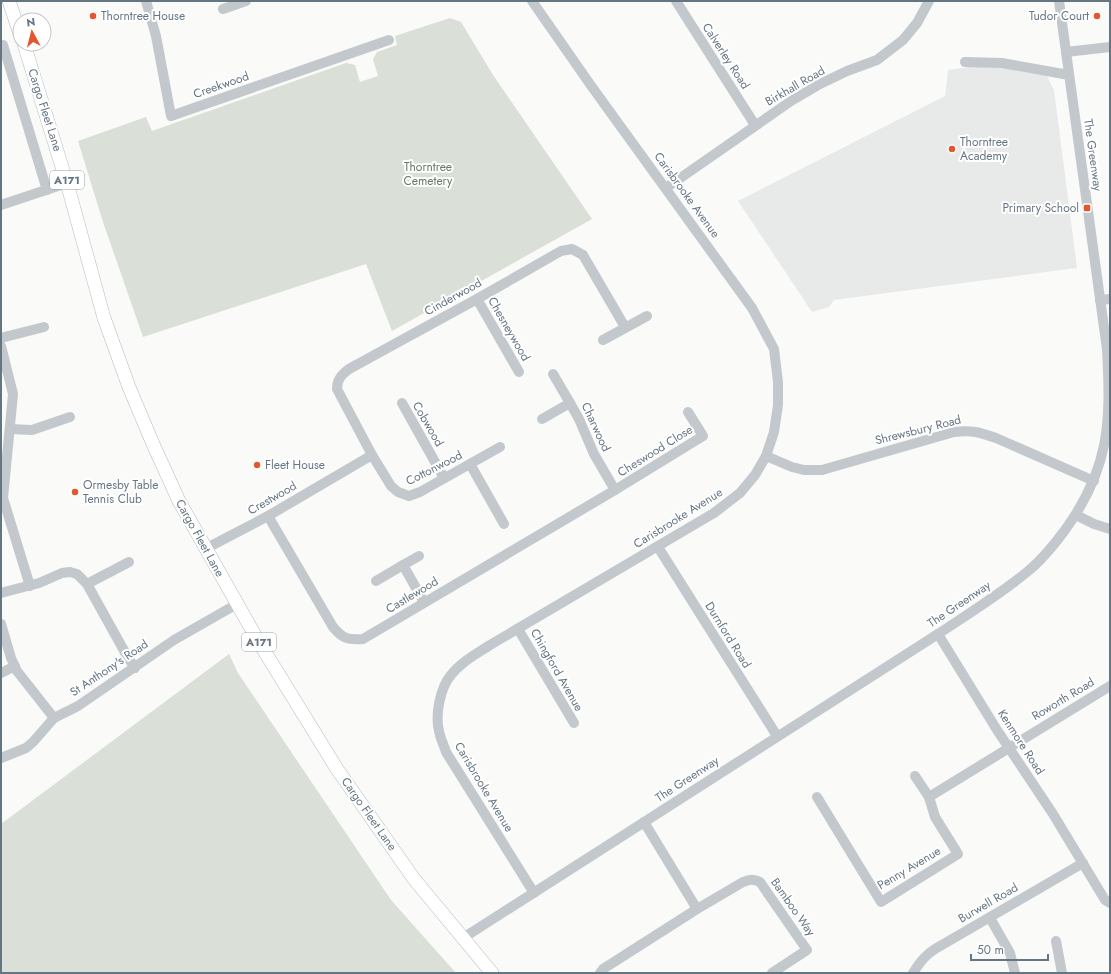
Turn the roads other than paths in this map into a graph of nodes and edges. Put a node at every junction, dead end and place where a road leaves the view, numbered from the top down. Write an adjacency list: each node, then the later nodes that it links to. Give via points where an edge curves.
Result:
1 (8, 1): 9 (main road)
2 (146, 1): 10 (street, Creekwood, via 156,36 171,116)
3 (246, 1): 8 (street)
4 (532, 1): 19 (street, Carisbrooke Avenue)
5 (929, 1): 17 (street, Birkhall Road, via 917,23 903,40 877,60 820,84)
6 (1059, 1): 14 (street, The Greenway)
7 (680, 2): 17 (street, Calverley Road)
8 (223, 9)
9 (12, 12)
10 (389, 40)
11 (3, 44): 20 (street)
12 (1110, 47): 14 (street)
13 (27, 52): 18 (main road, Cargo Fleet Lane / A171)
14 (1066, 52): 16 (street, The Greenway)
15 (965, 62): 16 (street, via 1002,63)
16 (1069, 75): 23 (street, The Greenway)
17 (755, 125): 19 (street, Birkhall Road)
18 (68, 183): 20 (street); 52 (main road, Cargo Fleet Lane / A171, via 104,318 129,387 179,501)
19 (666, 188): 41 (street, Carisbrooke Avenue, via 752,308 774,349 778,405 774,432)
20 (47, 190): 21 (street)
21 (1, 205)
22 (477, 299): 26 (street, Cinderwood, via 561,251 572,249 583,255); 30 (street, Chesneywood); 40 (street, Cinderwood, via 342,374 337,382 337,389)
23 (1105, 299): 38 (street, The Greenway)
24 (646, 316): 26 (street)
25 (44, 327): 27 (street)
26 (626, 327): 28 (street)
27 (1, 338)
28 (603, 340)
29 (1, 346): 37 (street, via 13,394)
30 (519, 372)
31 (553, 374): 33 (street)
32 (402, 403): 43 (street, Cobwood)
33 (570, 403): 36 (street, Charwood); 45 (street, Charwood, via 594,454)
34 (688, 412): 45 (street, Cheswood Close, via 703,436)
35 (70, 417): 37 (street, via 32,430)
36 (542, 419)
37 (10, 429): 46 (street)
38 (1109, 432): 44 (street, The Greenway)
39 (500, 447): 42 (street, Cottonwood)
40 (372, 455): 43 (street, Cottonwood, via 391,486 409,496); 48 (street, Crestwood)
41 (766, 456): 44 (street, Shrewsbury Road, via 804,470 822,470 968,430 996,438); 51 (street, Carisbrooke Avenue, via 740,493 714,513)
42 (470, 464): 43 (street, Cottonwood); 49 (street)
43 (444, 478)
44 (1094, 481): 47 (street, The Greenway)
45 (615, 490): 60 (street, Castlewood)
46 (2, 498): 58 (street)
47 (1076, 515): 50 (street); 64 (street, The Greenway, via 1052,547 1028,572)
48 (268, 516): 52 (street, Crestwood); 60 (street, Castlewood, via 333,627 341,636 351,640 363,639)
49 (504, 524)
50 (1110, 529)
51 (658, 547): 63 (street, Carisbrooke Avenue); 71 (street, Durnford Road)
52 (206, 549): 61 (main road, Cargo Fleet Lane / A171)
53 (419, 556): 55 (street)
54 (129, 562): 57 (street)
55 (403, 565): 56 (street); 60 (street)
56 (376, 581)
57 (87, 584): 58 (street, via 77,574 70,572); 66 (street)
58 (30, 586): 59 (street)
59 (1, 593)
60 (424, 602)
61 (237, 604): 66 (street, St Anthony's Road, via 174,640); 83 (main road, Cargo Fleet Lane / A171, via 337,769 414,880)
62 (1, 624): 65 (street)
63 (518, 629): 70 (street, Chingford Avenue); 79 (street, Carisbrooke Avenue, via 465,661 450,676 440,694 438,731 446,752)
64 (938, 634): 71 (street, The Greenway); 72 (street, Kenmore Road)
65 (15, 666): 67 (street); 69 (street, via 21,678)
66 (135, 668): 69 (street, St Anthony's Road, via 78,706)
67 (1, 672)
68 (1110, 686): 72 (street, Roworth Road)
69 (54, 718): 73 (street, St Anthony's Road, via 26,748)
70 (574, 723)
71 (777, 736): 77 (street, The Greenway)
72 (1009, 747): 76 (street); 78 (street, Kenmore Road)
73 (1, 758)
74 (915, 776): 76 (street, Penny Avenue)
75 (817, 797): 76 (street, Penny Avenue, via 881,902 958,854 935,817)
76 (929, 798)
77 (644, 822): 79 (street, The Greenway); 81 (street)
78 (1083, 863): 80 (street, Kenmore Road, via 1104,900); 82 (street, Burwell Road)
79 (534, 892): 83 (street, The Greenway)
80 (1110, 903)
81 (697, 909): 86 (street, Bamboo Way); 87 (street, Bamboo Way, via 743,882 760,882 807,950)
82 (990, 918): 88 (street, Burwell Road, via 927,954); 89 (street, via 1010,953)
83 (463, 938): 85 (main road, Cargo Fleet Lane / A171)
84 (1056, 941): 90 (street)
85 (492, 973)
86 (600, 973)
87 (772, 973)
88 (914, 973)
89 (1015, 973)
90 (1062, 973)

